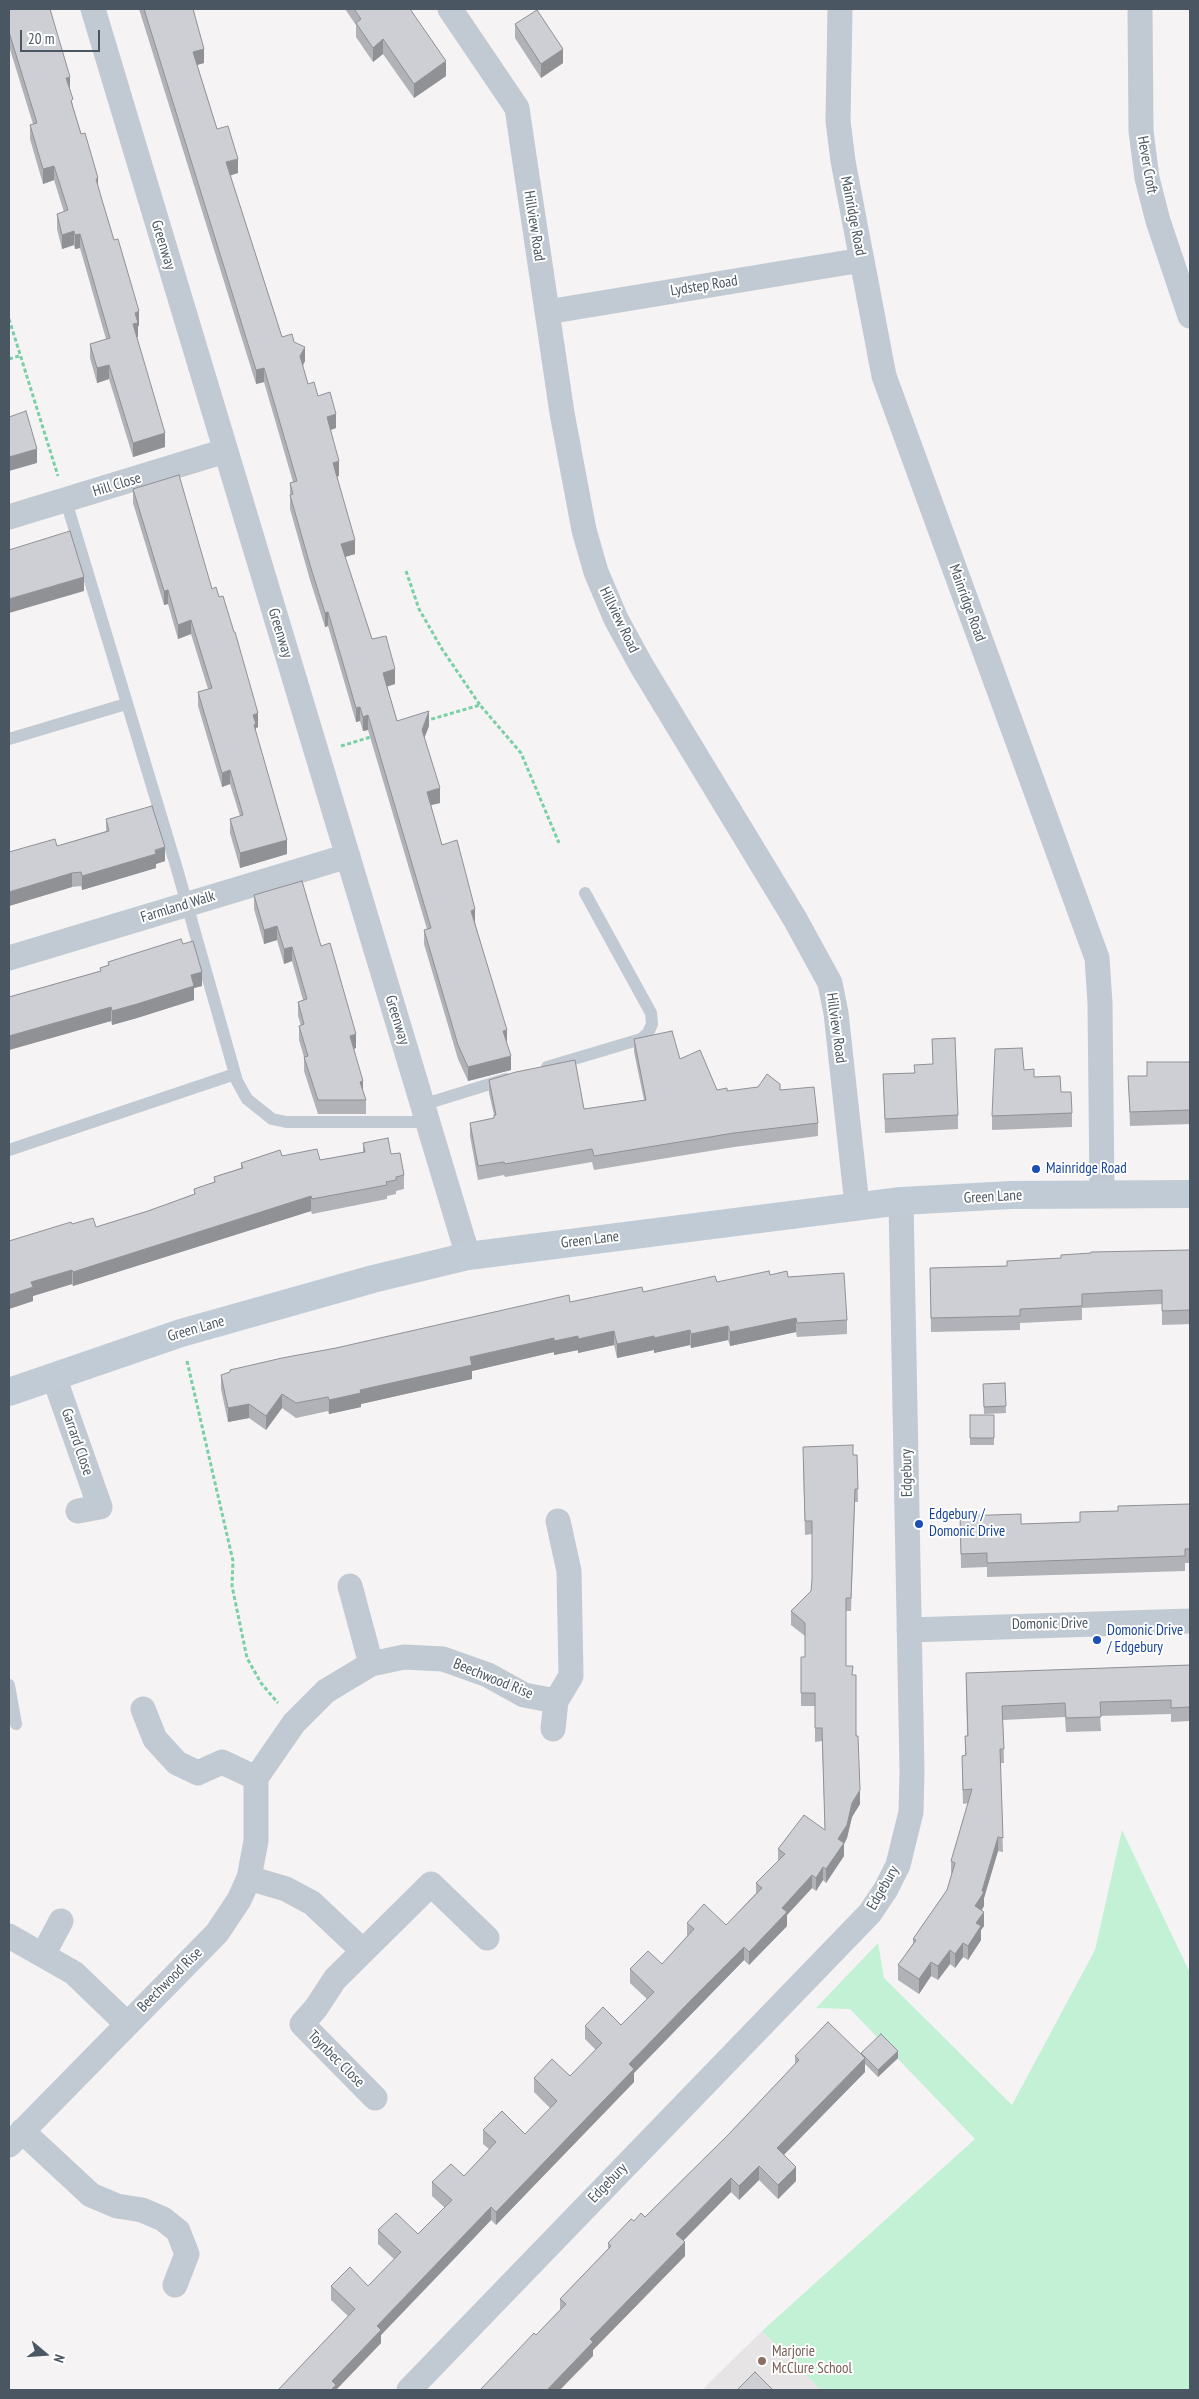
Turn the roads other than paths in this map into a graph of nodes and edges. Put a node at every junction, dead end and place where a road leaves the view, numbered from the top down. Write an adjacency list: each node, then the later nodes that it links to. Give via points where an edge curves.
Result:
1 (93, 9): 8 (street, Greenway)
2 (450, 9): 6 (street, Hillview Road, via 517,108)
3 (840, 9): 5 (street, Mainridge Road, via 838,120)
4 (1140, 9): 7 (street, Hever Croft, via 1141,131 1148,178 1158,221)
5 (862, 260): 6 (street, Lydstep Road); 22 (street, Mainridge Road, via 884,376 1096,958 1100,1003)
6 (547, 312): 25 (street, Hillview Road, via 584,530 596,572 641,665 795,919 830,983)
7 (1190, 316)
8 (225, 451): 9 (street, Hill Close); 13 (street, Greenway)
9 (66, 501): 10 (street, Hill Close); 11 (lane)
10 (9, 517)
11 (126, 704): 12 (lane); 15 (lane)
12 (9, 739)
13 (348, 856): 15 (street, Farmland Walk); 20 (street, Greenway)
14 (585, 893): 17 (lane, via 651,1013 652,1024 641,1039)
15 (187, 904): 16 (street, Farmland Walk); 18 (lane)
16 (9, 958)
17 (536, 1070)
18 (235, 1074): 20 (lane, via 247,1099 272,1119 286,1122); 21 (lane)
19 (517, 1076): 20 (lane)
20 (425, 1114): 26 (street, Greenway)
21 (9, 1150)
22 (1102, 1194): 23 (main road, Green Lane); 24 (main road, Green Lane)
23 (1190, 1194)
24 (901, 1201): 25 (main road, Green Lane); 33 (street, Edgebury)
25 (858, 1205): 26 (main road, Green Lane)
26 (468, 1256): 27 (main road, Green Lane, via 180,1332)
27 (54, 1377): 28 (main road, Green Lane); 29 (street, Garrard Close)
28 (9, 1392)
29 (98, 1507)
30 (558, 1521): 36 (street, via 569,1571 570,1676)
31 (350, 1586): 34 (street)
32 (1190, 1621): 33 (street, Domonic Drive)
33 (909, 1630): 51 (street, Edgebury, via 911,1812 898,1865 886,1889 870,1913)
34 (371, 1664): 36 (street, Beechwood Rise, via 404,1657 443,1659 488,1676 524,1695); 40 (street, Beechwood Rise, via 326,1691 294,1723)
35 (9, 1685): 38 (lane)
36 (556, 1701): 39 (street)
37 (144, 1709): 40 (street, via 155,1739 177,1763 198,1773 222,1762)
38 (16, 1724)
39 (553, 1729)
40 (256, 1778): 41 (street, Beechwood Rise, via 256,1841)
41 (249, 1878): 45 (street, via 286,1889 312,1903); 47 (street, Beechwood Rise, via 240,1900 217,1933)
42 (61, 1921): 46 (street)
43 (9, 1936): 46 (street)
44 (487, 1938): 45 (street, Toynbec Close, via 431,1884)
45 (362, 1950): 48 (street, Toynbec Close, via 335,1978 302,2024)
46 (43, 1954): 47 (street, via 74,1973)
47 (127, 2024): 49 (street, Beechwood Rise)
48 (374, 2098)
49 (16, 2138): 50 (street, via 92,2195 163,2219 178,2232 187,2254)
50 (175, 2285)
51 (409, 2390)

